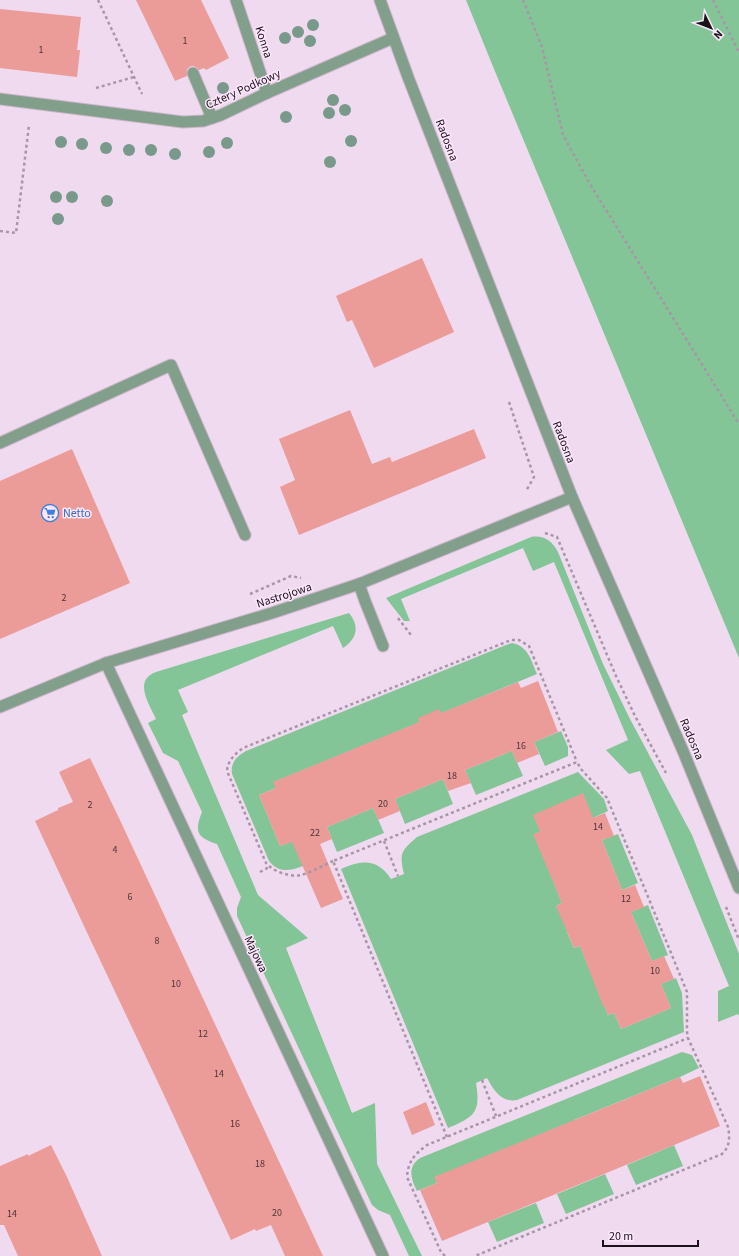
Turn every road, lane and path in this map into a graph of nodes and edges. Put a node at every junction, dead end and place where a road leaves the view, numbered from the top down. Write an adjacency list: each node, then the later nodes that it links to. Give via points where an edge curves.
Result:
1 (98, 0): 9 (path)
2 (236, 0): 10 (street, Konna)
3 (380, 0): 6 (street, Radosna)
4 (523, 0): 15 (path, via 542,47 563,135 590,184)
5 (713, 0): 7 (path)
6 (393, 38): 10 (street, Cztery Podkowy); 17 (street, Radosna)
7 (739, 52)
8 (193, 73): 13 (street)
9 (134, 77)
10 (267, 93): 13 (street, Cztery Podkowy)
11 (0, 99): 12 (street, Cztery Podkowy)
12 (33, 103): 13 (street, Cztery Podkowy, via 183,122); 14 (path, via 16,233)
13 (212, 118)
14 (0, 231)
15 (739, 424)
16 (0, 443): 18 (street, via 171,365)
17 (572, 497): 20 (street, Nastrojowa); 31 (street, Radosna, via 683,751)
18 (245, 535)
19 (557, 537): 25 (path, via 616,676)
20 (359, 584): 21 (street); 22 (street, Nastrojowa)
21 (383, 646)
22 (106, 663): 23 (street, Nastrojowa); 38 (street, Majowa)
23 (0, 707)
24 (577, 762): 26 (path); 28 (path, via 529,646 519,640 505,641 238,752 228,764 227,771 266,863); 34 (path, via 607,798 687,992)
25 (668, 778)
26 (384, 841): 27 (path); 30 (path)
27 (333, 861): 28 (path, via 301,875 279,873); 37 (path)
28 (270, 867): 29 (path)
29 (260, 872)
30 (398, 876)
31 (739, 888)
32 (725, 904): 33 (path)
33 (739, 940)
34 (688, 1038): 36 (path); 40 (path, via 728,1127 730,1139 726,1150 722,1154)
35 (482, 1080): 36 (path)
36 (496, 1117): 37 (path)
37 (448, 1137): 39 (path, via 427,1145 417,1153 407,1168 407,1177)
38 (383, 1256)
39 (445, 1256)
40 (474, 1256)

